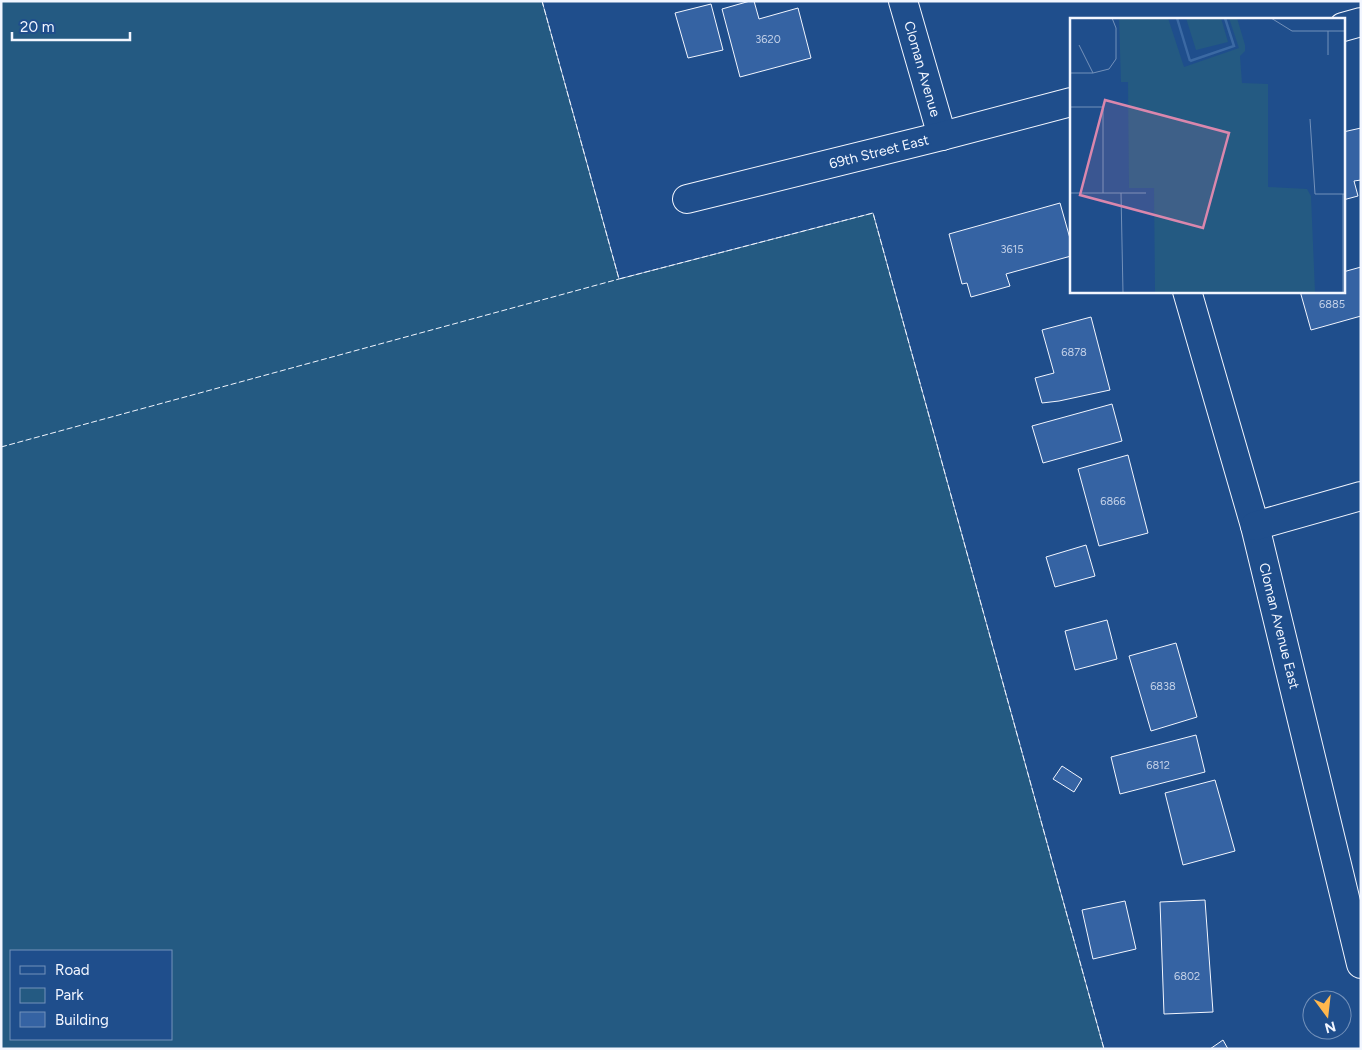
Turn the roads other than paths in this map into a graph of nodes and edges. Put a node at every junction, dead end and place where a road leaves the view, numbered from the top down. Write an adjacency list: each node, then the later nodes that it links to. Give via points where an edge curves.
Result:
1 (903, 1): 5 (street, Cloman Avenue)
2 (1361, 22): 3 (street)
3 (1344, 27)
4 (1070, 102): 5 (street, 69th Street East)
5 (942, 136): 6 (street, 69th Street East)
6 (687, 199)
7 (1188, 292): 9 (street, Cloman Avenue East)
8 (1361, 496): 9 (street)
9 (1255, 526): 10 (street, Cloman Avenue East)
10 (1361, 964)

